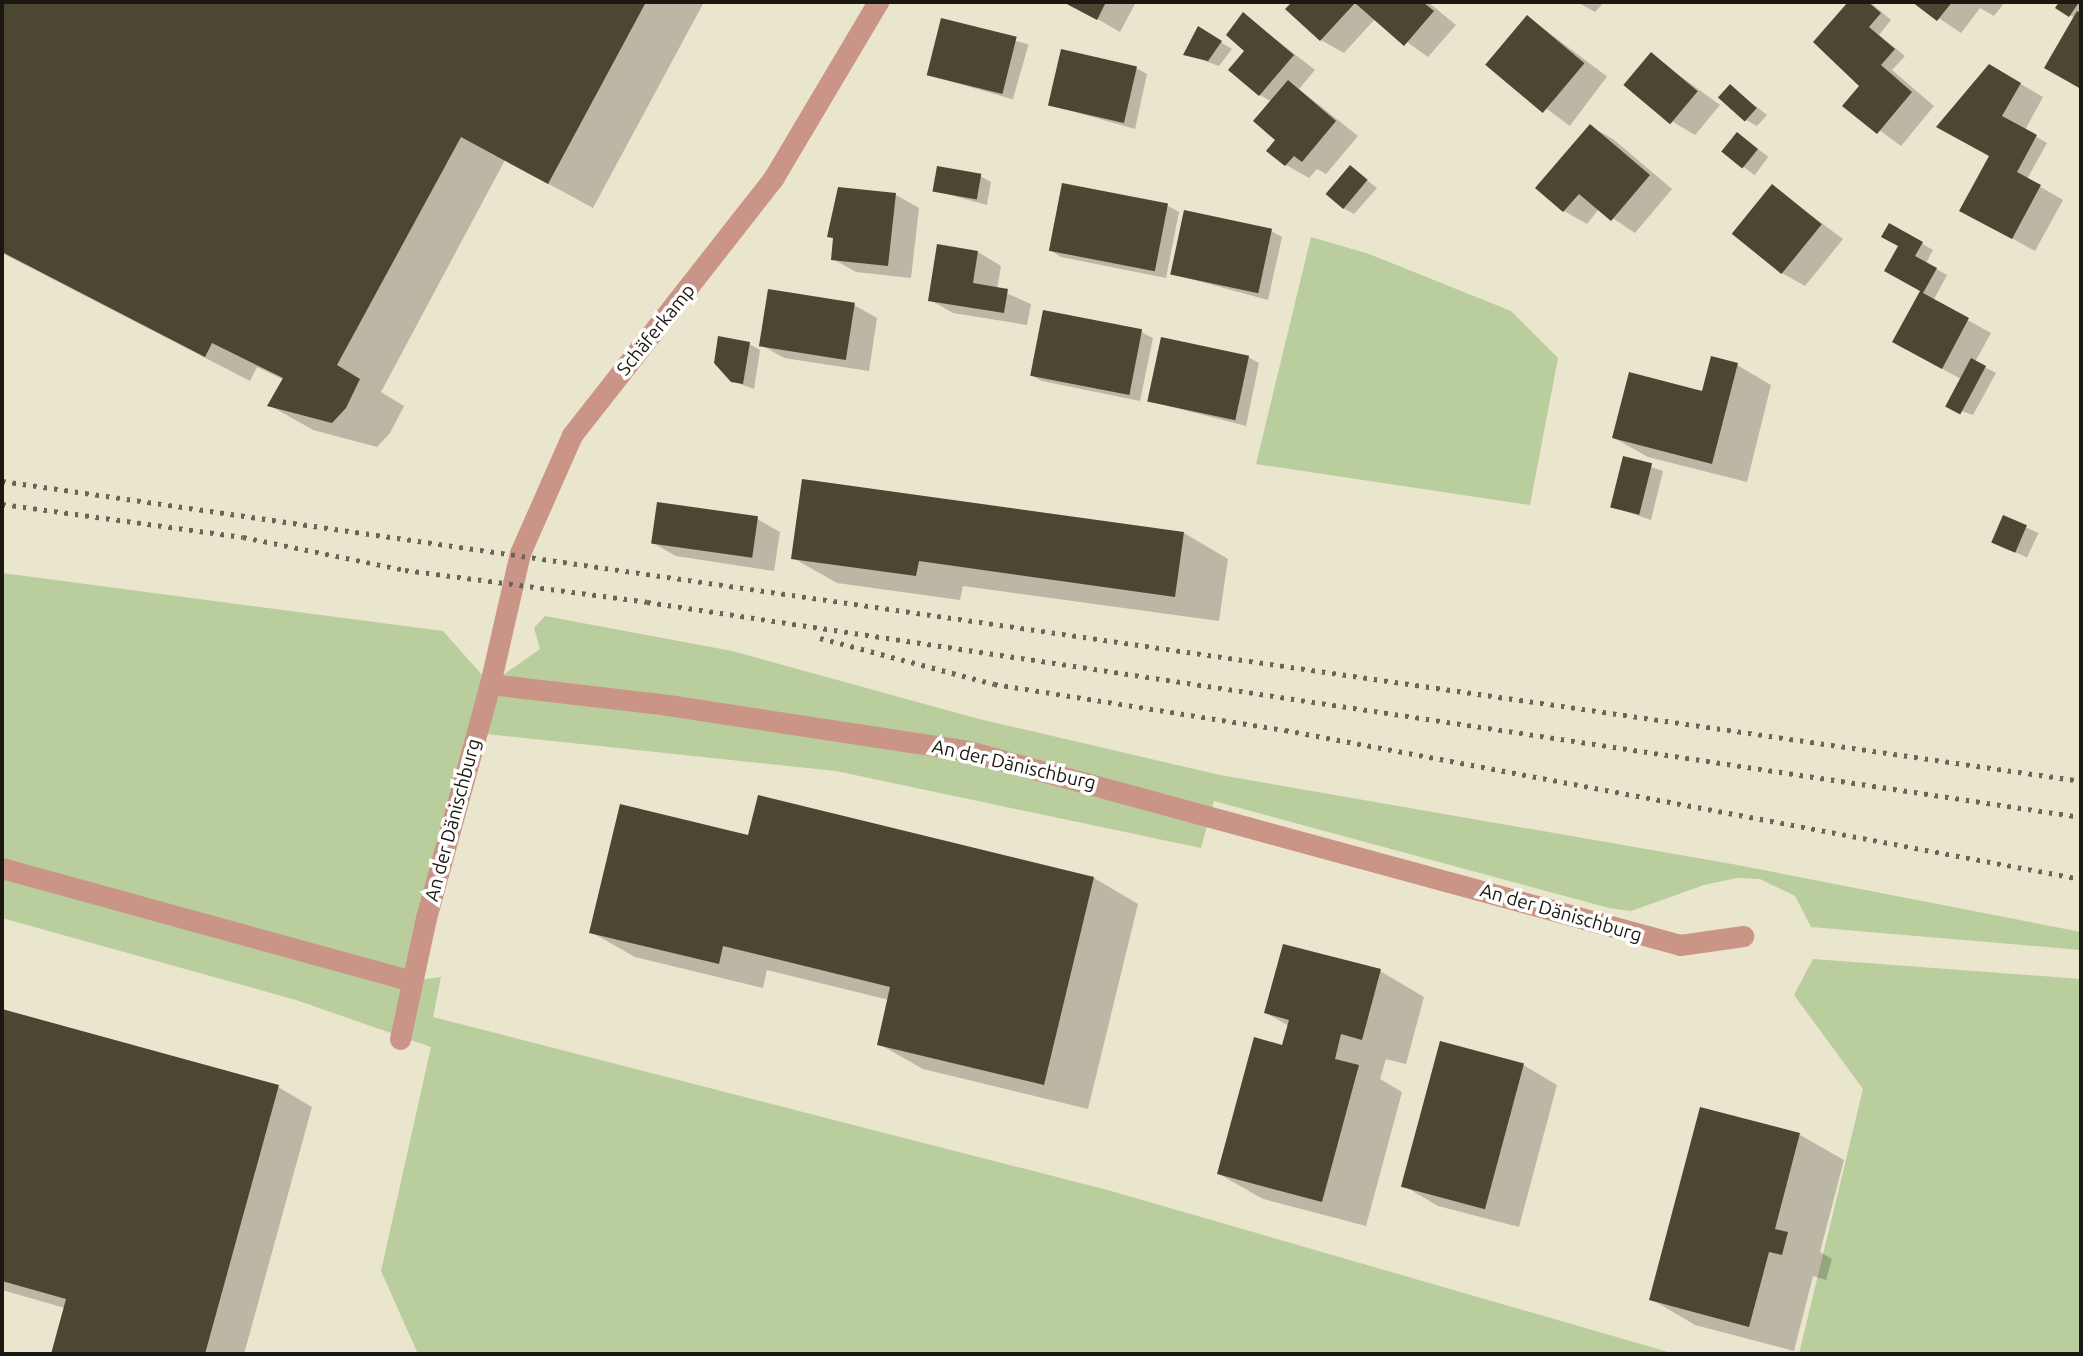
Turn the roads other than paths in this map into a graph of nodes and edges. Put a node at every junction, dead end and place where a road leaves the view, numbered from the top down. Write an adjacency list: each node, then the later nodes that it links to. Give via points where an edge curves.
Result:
1 (878, 2): 2 (street, Schäferkamp, via 774,177 572,435 520,553)
2 (489, 684): 4 (street, An der Dänischburg, via 667,705 968,751 1639,936 1680,945); 5 (street, An der Dänischburg)
3 (2, 868): 5 (street)
4 (1743, 936)
5 (411, 981): 6 (street, An der Dänischburg)
6 (400, 1039)

